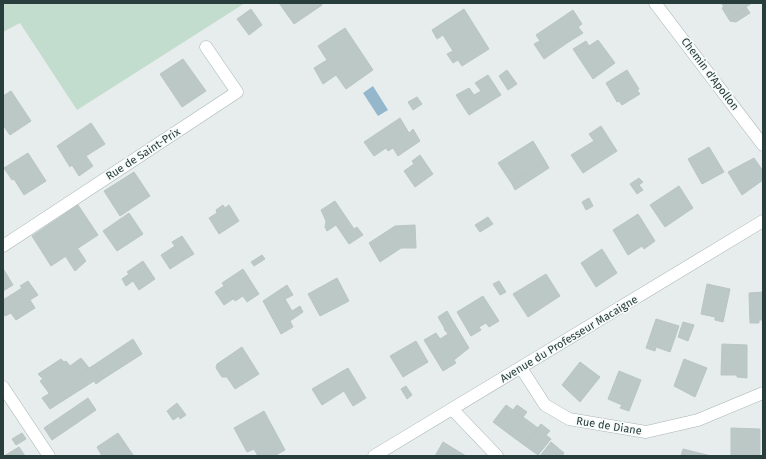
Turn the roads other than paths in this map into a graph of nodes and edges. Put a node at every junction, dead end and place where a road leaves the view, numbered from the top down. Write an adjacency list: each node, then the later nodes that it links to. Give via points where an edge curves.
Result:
1 (655, 3): 3 (street, Chemin d'Apollon)
2 (206, 47): 5 (street, Rue de Saint-Prix, via 238,92)
3 (763, 145)
4 (763, 221): 6 (street, Avenue du Professeur Macaigne)
5 (3, 246)
6 (521, 368): 8 (street, Rue de Diane, via 545,405 569,419 646,432 698,420); 9 (street, Avenue du Professeur Macaigne)
7 (3, 387): 10 (street)
8 (763, 394)
9 (453, 410): 11 (street, Avenue du Professeur Macaigne); 12 (street)
10 (49, 456)
11 (374, 456)
12 (497, 456)

